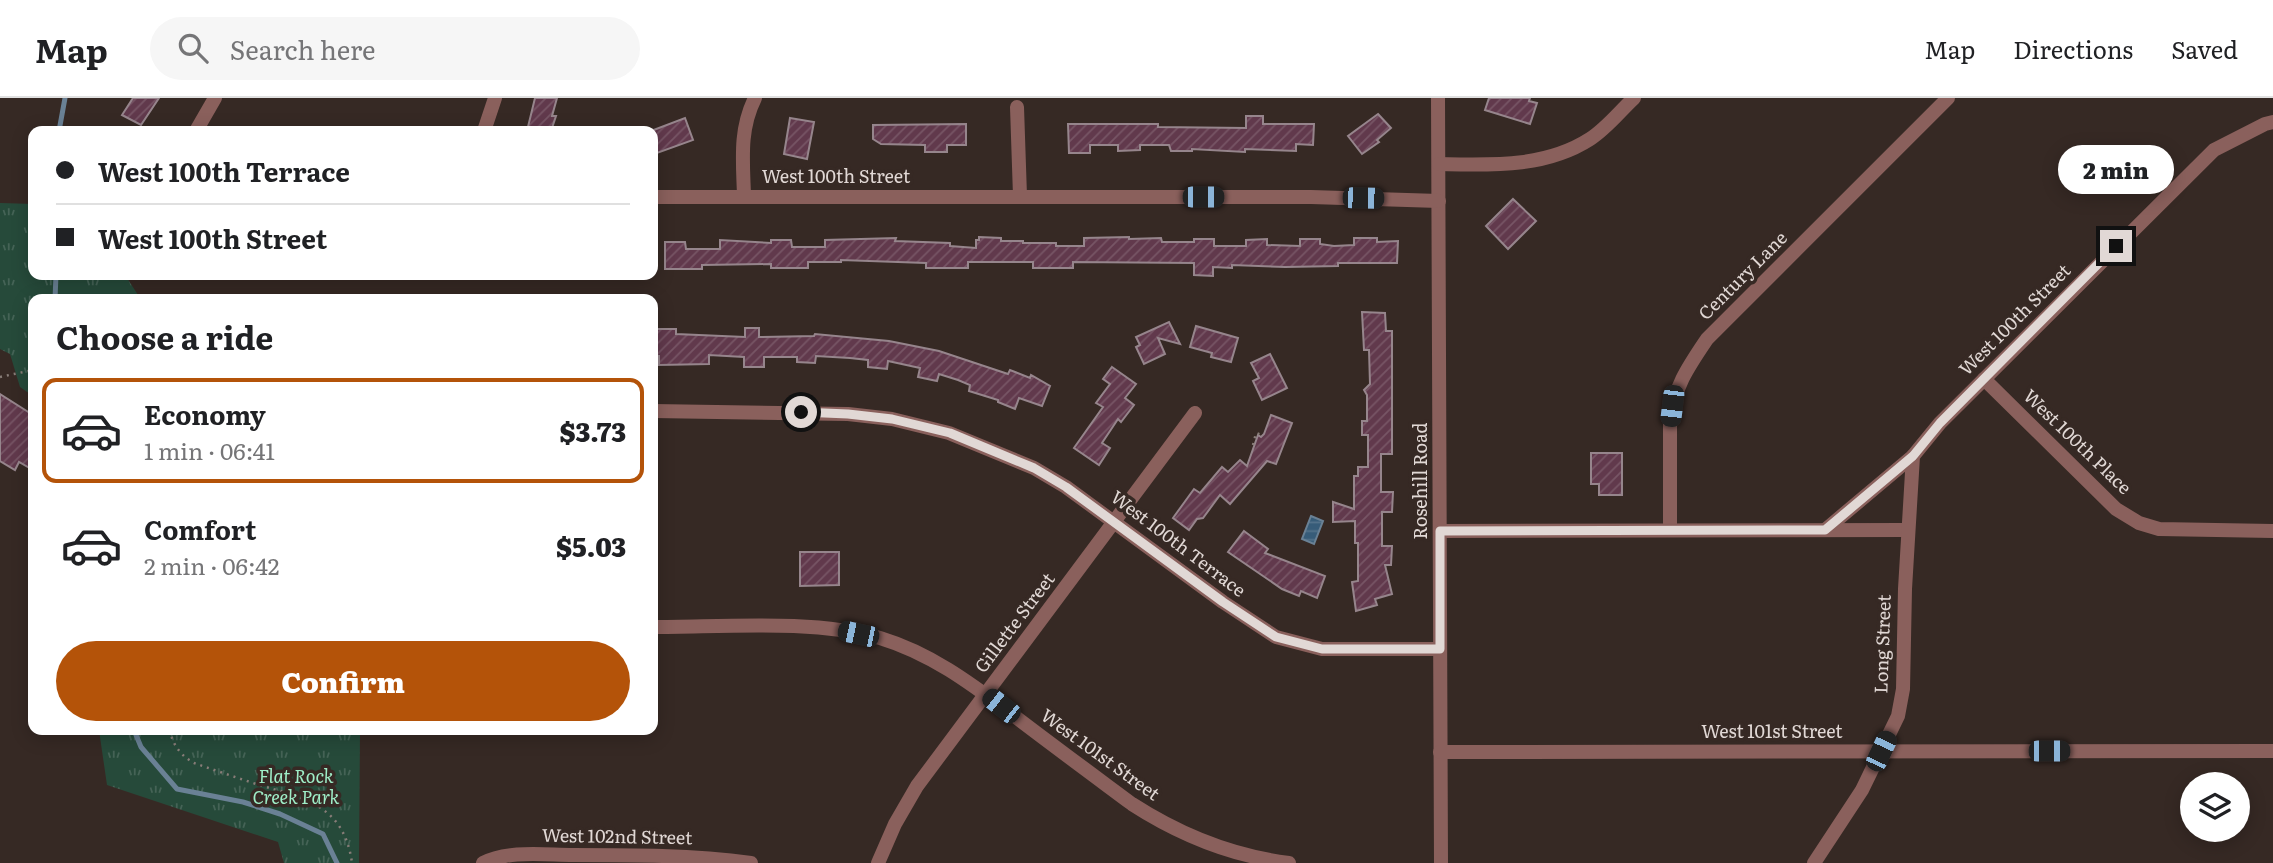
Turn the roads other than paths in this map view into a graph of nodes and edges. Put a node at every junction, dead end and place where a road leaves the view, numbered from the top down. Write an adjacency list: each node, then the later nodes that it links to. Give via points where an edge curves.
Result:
1 (215, 98): 9 (street)
2 (495, 98): 10 (street)
3 (755, 98): 12 (street, via 743,136)
4 (1438, 98): 11 (street, Rosehill Road)
5 (1634, 98): 11 (street, via 1591,138 1559,156 1531,162)
6 (1948, 98): 21 (street, Century Lane, via 1707,339 1680,380 1670,422)
7 (1017, 107): 13 (street)
8 (2273, 122): 16 (street, West 100th Street, via 2214,150)
9 (199, 126)
10 (486, 126)
11 (1439, 164): 15 (street, Rosehill Road)
12 (744, 196): 13 (street, West 100th Street); 14 (street, West 100th Street)
13 (1020, 196): 15 (street, West 100th Street)
14 (658, 197)
15 (1439, 201): 24 (street, Rosehill Road)
16 (1984, 379): 19 (street, West 100th Street); 25 (street, West 100th Place, via 2116,509 2139,523 2159,529)
17 (658, 411): 20 (street, West 100th Terrace, via 848,414 950,433 1034,468)
18 (1195, 413): 20 (street, Gillette Street)
19 (1913, 456): 22 (street, West 100th Street); 23 (street)
20 (1116, 522): 27 (street, West 100th Terrace, via 1276,637 1322,649); 28 (street, Gillette Street)
21 (1670, 530): 22 (street); 24 (street)
22 (1825, 530): 23 (street)
23 (1907, 530): 29 (street, Long Street, via 1903,689 1898,716)
24 (1440, 531): 27 (street, Rosehill Road)
25 (2273, 531)
26 (658, 627): 28 (street, West 101st Street, via 836,629 913,650)
27 (1440, 649): 31 (street, Rosehill Road)
28 (986, 694): 34 (street, Gillette Street, via 917,786); 35 (street, West 101st Street, via 1156,820 1230,851)
29 (1881, 751): 30 (street, West 101st Street); 31 (street, West 101st Street); 37 (street, Long Street, via 1849,812)
30 (2273, 751)
31 (1440, 752): 36 (street, Rosehill Road)
32 (483, 863): 33 (street, West 102nd Street, via 495,857 629,855)
33 (751, 863)
34 (878, 863)
35 (1289, 863)
36 (1441, 863)
37 (1814, 863)

